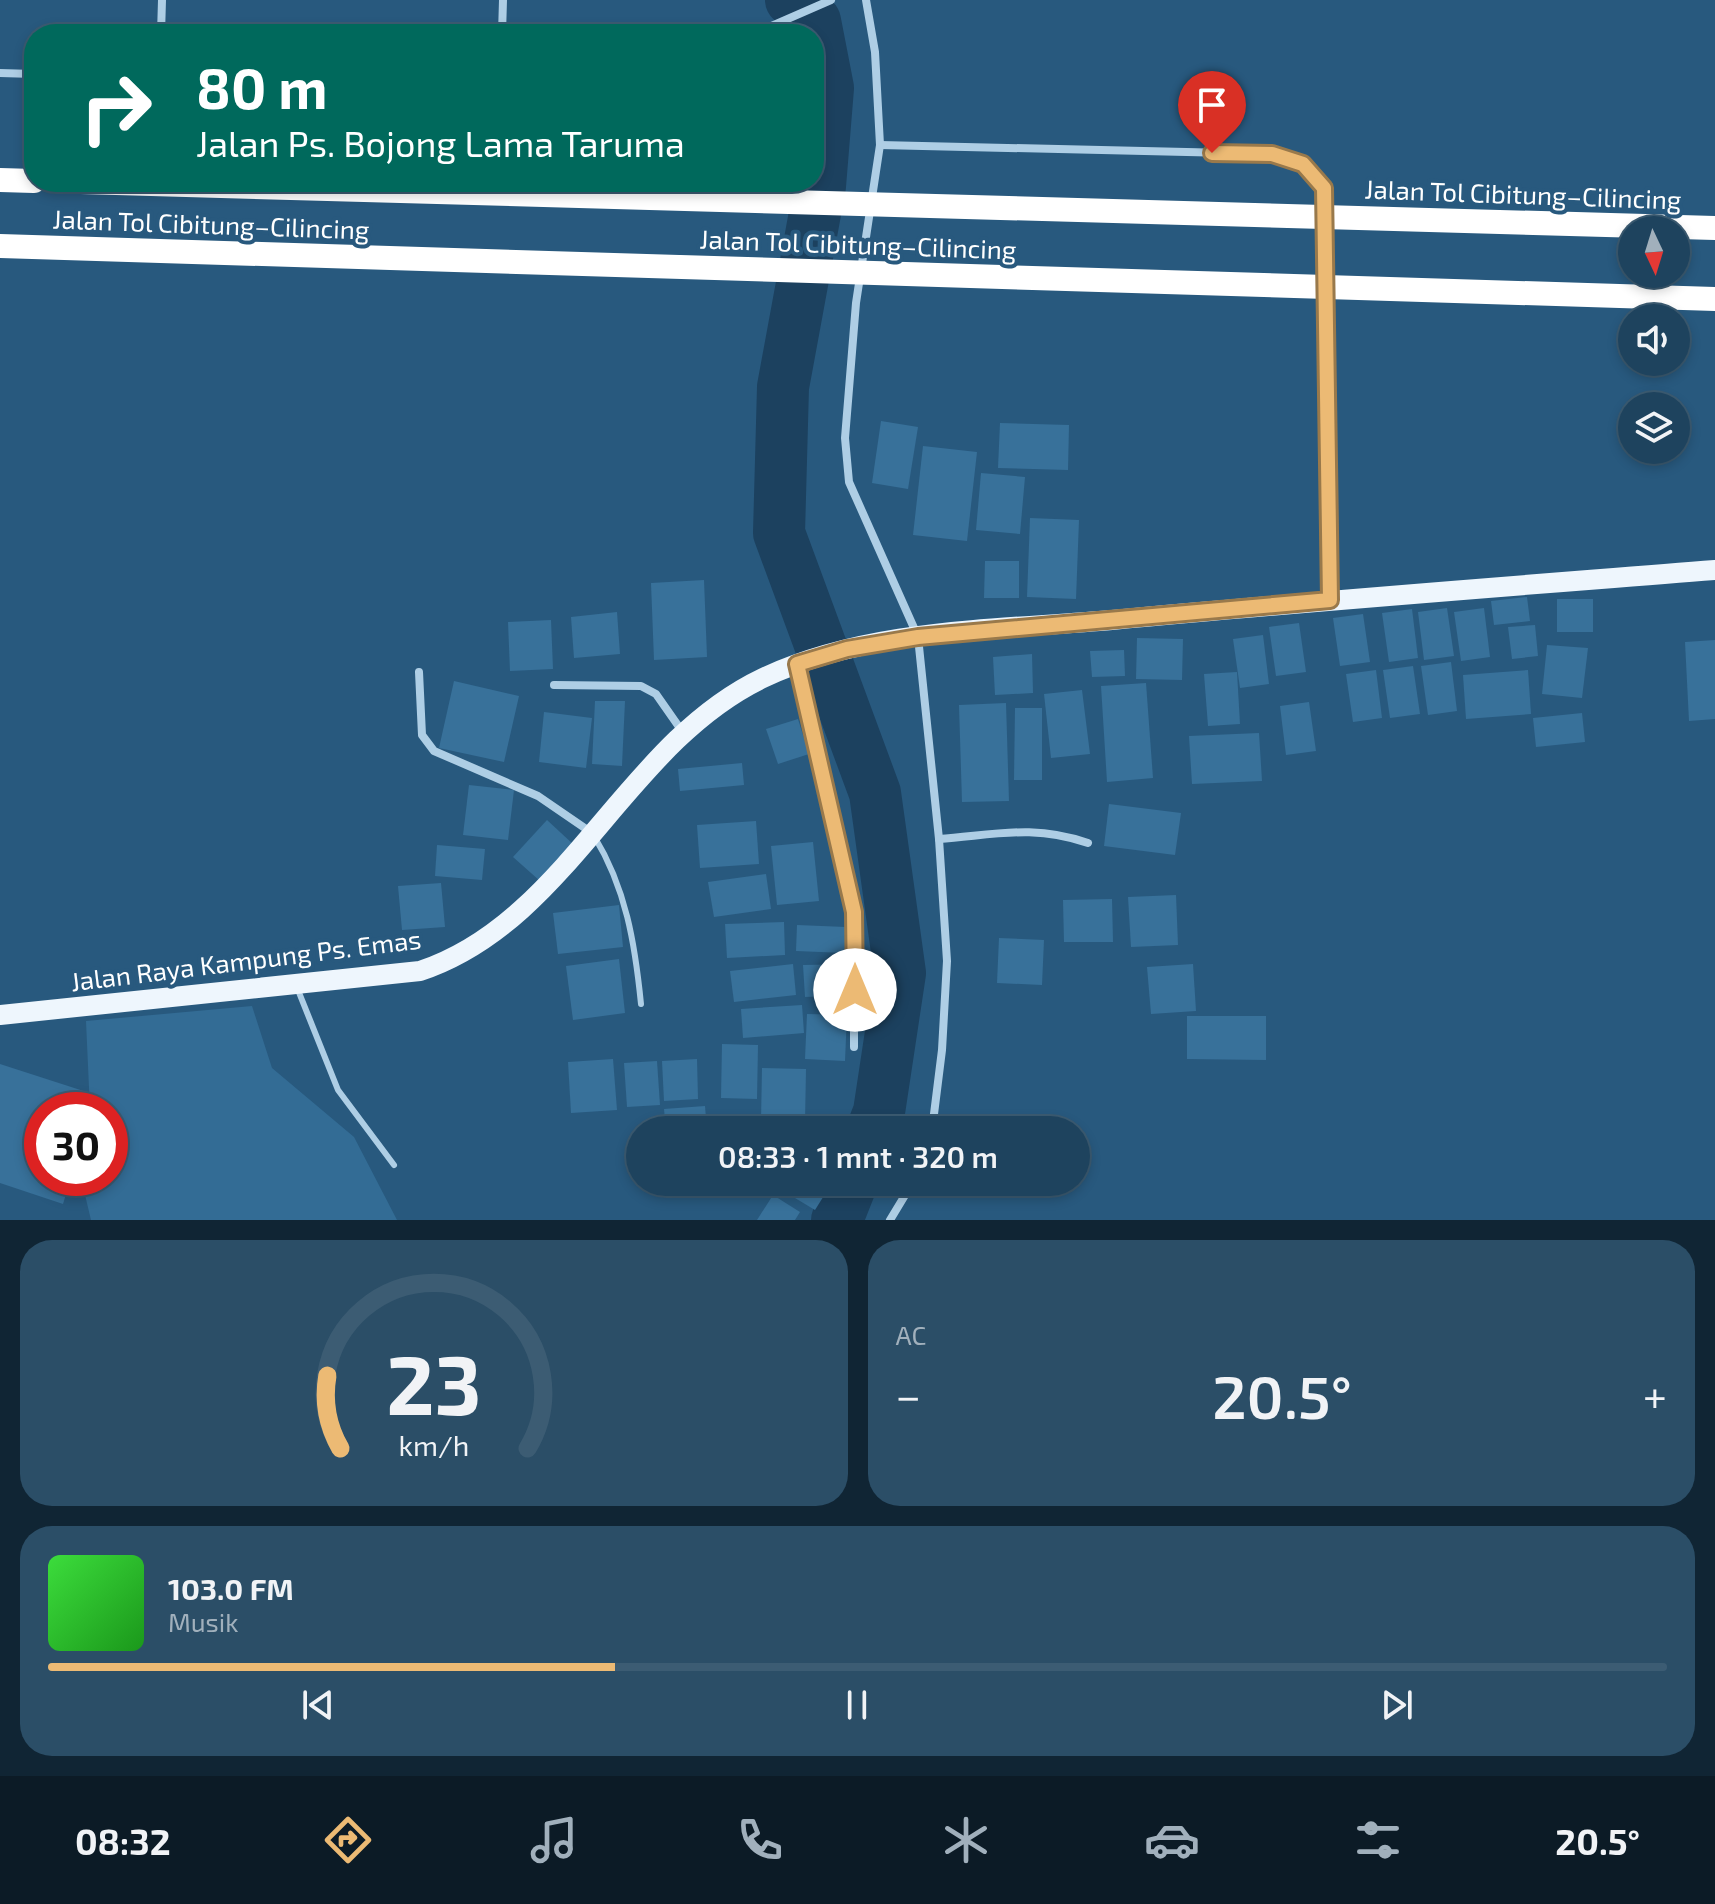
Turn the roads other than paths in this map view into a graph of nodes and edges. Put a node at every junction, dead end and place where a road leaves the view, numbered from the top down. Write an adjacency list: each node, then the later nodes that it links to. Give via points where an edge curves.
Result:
1 (162, 0): 5 (street)
2 (503, 0): 6 (street)
3 (831, 0): 7 (street)
4 (866, 0): 10 (street)
5 (161, 24)
6 (502, 24)
7 (776, 24)
8 (0, 73): 9 (street)
9 (24, 74)
10 (880, 145): 18 (street, via 1272,154 1303,164 1324,188); 19 (street, via 856,303 845,455 849,482)
11 (0, 180): 12 (highway, Jalan Tol Cibitung–Cilincing)
12 (24, 181)
13 (436, 192): 14 (highway, Jalan Tol Cibitung–Cilincing, bridge)
14 (1715, 228)
15 (0, 246): 16 (highway, Jalan Tol Cibitung–Cilincing, bridge)
16 (1715, 299)
17 (1715, 570): 18 (main road, Jalan Raya Kampung Ps. Emas)
18 (1330, 600): 19 (main road, Jalan Raya Kampung Ps. Emas)
19 (918, 637): 20 (main road, Jalan Raya Kampung Ps. Emas); 25 (street)
20 (805, 661): 23 (main road, Jalan Raya Kampung Ps. Emas, via 760,679); 30 (street, via 854,912)
21 (419, 672): 24 (street, via 422,735 434,751 538,796)
22 (554, 685): 23 (street, via 641,686 656,694)
23 (685, 735): 24 (main road, Jalan Raya Kampung Ps. Emas)
24 (593, 834): 27 (main road, Jalan Raya Kampung Ps. Emas, via 494,934 448,962 420,971); 28 (lane, via 619,884 635,945)
25 (939, 839): 26 (street, via 1018,829); 31 (street, via 947,961)
26 (1088, 843)
27 (295, 982): 29 (main road, Jalan Raya Kampung Ps. Emas); 32 (lane, via 338,1090)
28 (641, 1004)
29 (0, 1015)
30 (854, 1047)
31 (934, 1116)
32 (394, 1165)
33 (905, 1196): 34 (street)
34 (890, 1220)

